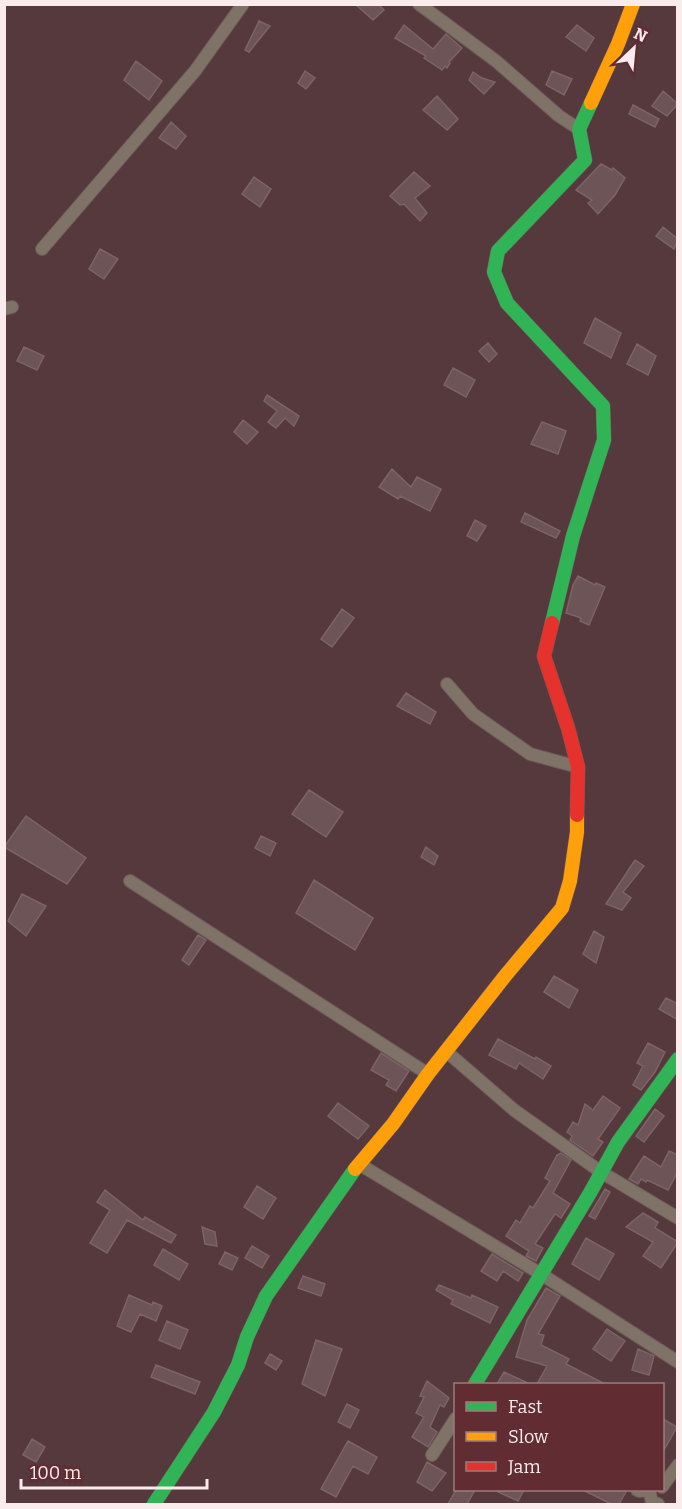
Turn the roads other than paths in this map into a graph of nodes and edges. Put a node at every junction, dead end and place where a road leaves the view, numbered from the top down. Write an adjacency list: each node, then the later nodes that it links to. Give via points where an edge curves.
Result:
1 (243, 4): 5 (street, via 195,71)
2 (419, 4): 4 (street)
3 (633, 4): 4 (street)
4 (579, 129): 7 (street, via 585,160 498,251 494,272 507,303 603,406 604,440 573,537 544,656)
5 (42, 249)
6 (447, 684): 7 (street, via 473,714 530,754)
7 (578, 767): 9 (street, via 577,832 562,908)
8 (130, 881): 11 (street)
9 (447, 1053): 11 (street); 13 (street, via 514,1110)
10 (678, 1059): 13 (street)
11 (428, 1074): 12 (street)
12 (359, 1164): 15 (street); 22 (street, via 267,1296 214,1412)
13 (601, 1172): 14 (street); 15 (street)
14 (678, 1218)
15 (541, 1274): 16 (street); 17 (street)
16 (678, 1362)
17 (476, 1383)
18 (454, 1421): 19 (street)
19 (432, 1455)
20 (678, 1465): 21 (street)
21 (664, 1485)
22 (154, 1504)

